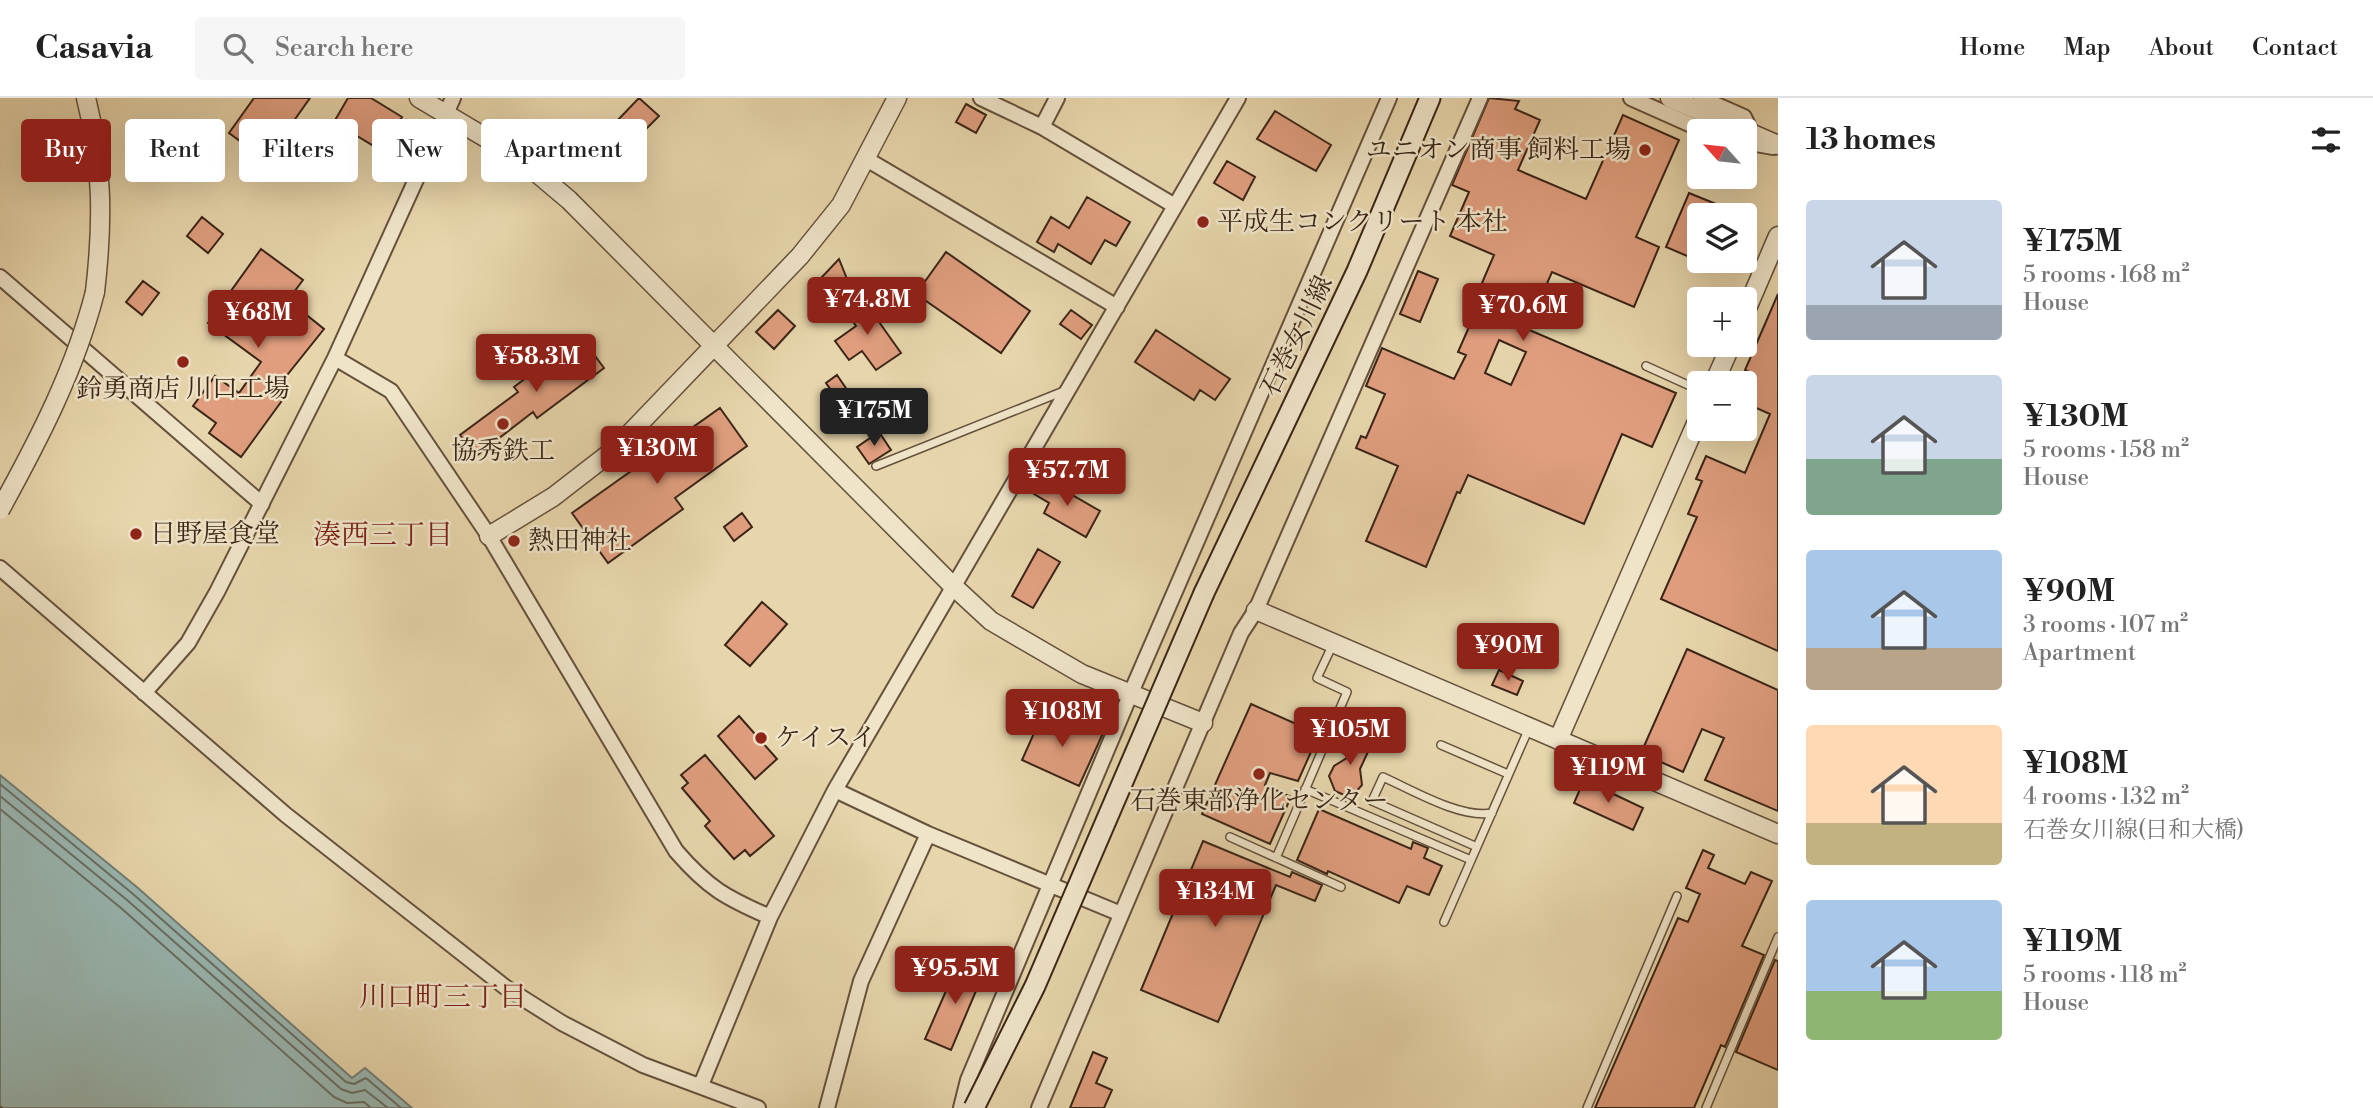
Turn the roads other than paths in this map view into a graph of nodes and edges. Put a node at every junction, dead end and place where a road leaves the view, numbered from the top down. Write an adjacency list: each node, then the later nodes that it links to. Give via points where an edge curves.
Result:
1 (86, 98): 34 (street, bridge, via 102,196 95,292 58,401)
2 (419, 98): 13 (street)
3 (897, 98): 20 (street)
4 (981, 98): 17 (street)
5 (1057, 98): 17 (street)
6 (1238, 98): 21 (street)
7 (1389, 98): 41 (street)
8 (1430, 98): 67 (main road, 石巻女川線, bridge, via 1357,271 1204,593 1035,986)
9 (1480, 98): 38 (street)
10 (1631, 98): 16 (street)
11 (1670, 98): 14 (street)
12 (1701, 98): 15 (street)
13 (449, 106): 26 (street, via 569,200); 27 (street)
14 (1711, 119)
15 (1744, 119)
16 (1687, 123)
17 (1042, 127): 21 (street)
18 (1757, 140): 19 (street)
19 (1778, 146)
20 (868, 160): 25 (street); 26 (street, via 841,205 800,256)
21 (1175, 206): 25 (street)
22 (1778, 236): 24 (street)
23 (0, 277): 33 (street)
24 (1756, 287)
25 (1117, 307): 30 (street)
26 (715, 346): 35 (street, via 615,449 553,497); 37 (street)
27 (335, 358): 33 (street); 35 (street, via 391,391)
28 (1646, 366): 29 (lane)
29 (1687, 385)
30 (1070, 389): 32 (lane); 37 (street)
31 (1689, 441): 44 (street)
32 (876, 466)
33 (262, 504): 40 (street, via 188,643)
34 (0, 510)
35 (489, 536): 60 (street, via 676,851 702,881)
36 (0, 568): 40 (street)
37 (952, 585): 41 (street, via 991,621); 48 (street)
38 (1256, 610): 39 (street); 42 (street, via 1241,633)
39 (1333, 644): 43 (street); 47 (lane, via 1317,678 1347,692)
40 (144, 692): 63 (street, via 286,816 505,987 643,1065)
41 (1130, 695): 42 (street); 56 (street)
42 (1203, 723): 59 (street)
43 (1529, 728): 44 (street); 46 (lane)
44 (1558, 740): 51 (street)
45 (1441, 745): 46 (lane)
46 (1508, 774): 49 (lane)
47 (1305, 789): 54 (lane); 55 (lane)
48 (835, 790): 50 (street); 60 (street)
49 (1492, 813): 53 (lane); 53 (lane, via 1480,816 1462,811 1383,778 1372,802)
50 (928, 834): 56 (street); 65 (street, via 861,981)
51 (1778, 834)
52 (1230, 837): 54 (lane)
53 (1477, 847): 55 (lane)
54 (1276, 858): 57 (lane)
55 (1471, 860): 61 (lane)
56 (1050, 884): 59 (street); 66 (street, via 968,1080)
57 (1341, 887)
58 (1676, 896): 69 (lane)
59 (1121, 914): 68 (street)
60 (770, 917): 63 (street)
61 (1444, 922)
62 (1778, 937): 70 (lane)
63 (701, 1085): 64 (street)
64 (758, 1108)
65 (827, 1108)
66 (961, 1108)
67 (974, 1108)
68 (1040, 1108)
69 (1587, 1108)
70 (1706, 1108)

